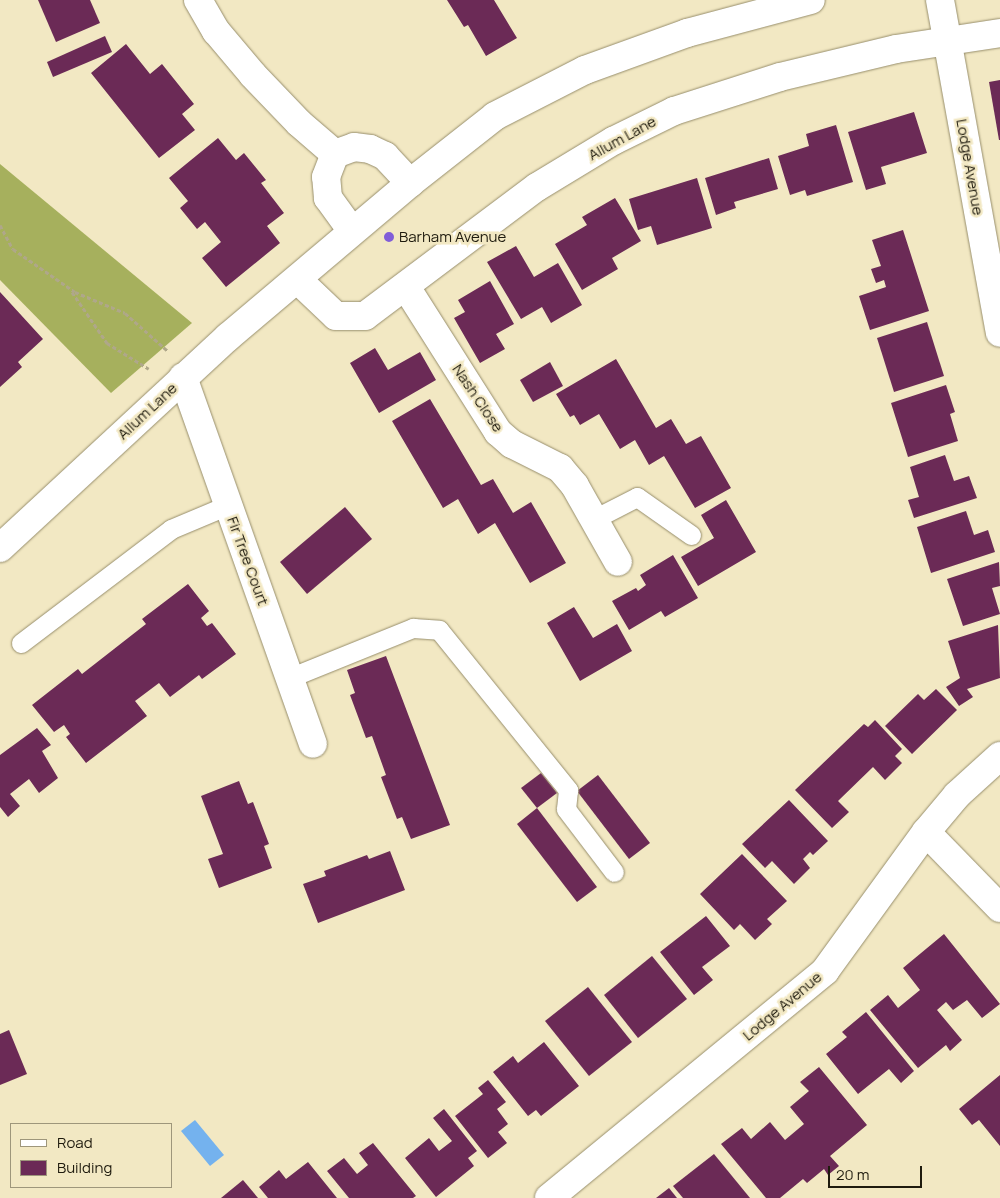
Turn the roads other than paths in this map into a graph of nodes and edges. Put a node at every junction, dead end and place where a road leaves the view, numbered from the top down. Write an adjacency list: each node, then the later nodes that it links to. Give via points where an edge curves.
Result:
1 (198, 0): 6 (street, via 216,30 253,76)
2 (811, 0): 7 (street, Allum Lane, via 687,33 585,70 495,116)
3 (940, 0): 5 (street, Lodge Avenue)
4 (1000, 33): 5 (street, Allum Lane)
5 (948, 42): 10 (street, Allum Lane, via 896,49 780,77 674,110 613,141 537,187); 11 (street, Lodge Avenue)
6 (335, 154): 7 (street, via 354,147 370,149 385,156); 8 (street, via 326,177 328,198)
7 (410, 183): 8 (street, Allum Lane)
8 (352, 232): 9 (street, Allum Lane)
9 (298, 280): 10 (street, Allum Lane, via 336,316 350,318 365,316); 12 (street, Allum Lane)
10 (406, 286): 14 (street, Nash Close, via 498,432 512,444 560,468)
11 (1000, 333)
12 (178, 366): 13 (street, Fir Tree Court); 16 (street, Allum Lane)
13 (228, 505): 18 (lane, via 171,529); 19 (street, Fir Tree Court)
14 (594, 519): 15 (lane, via 637,497); 17 (street, Nash Close)
15 (691, 535)
16 (0, 548)
17 (618, 562)
18 (21, 643)
19 (289, 678): 20 (street, Fir Tree Court); 23 (lane, via 413,628 439,630 568,790 566,810)
20 (313, 744)
21 (1000, 756): 22 (street, Lodge Avenue, via 957,794)
22 (926, 832): 24 (street); 25 (street, Lodge Avenue, via 825,971)
23 (614, 872)
24 (1000, 908)
25 (549, 1198)

